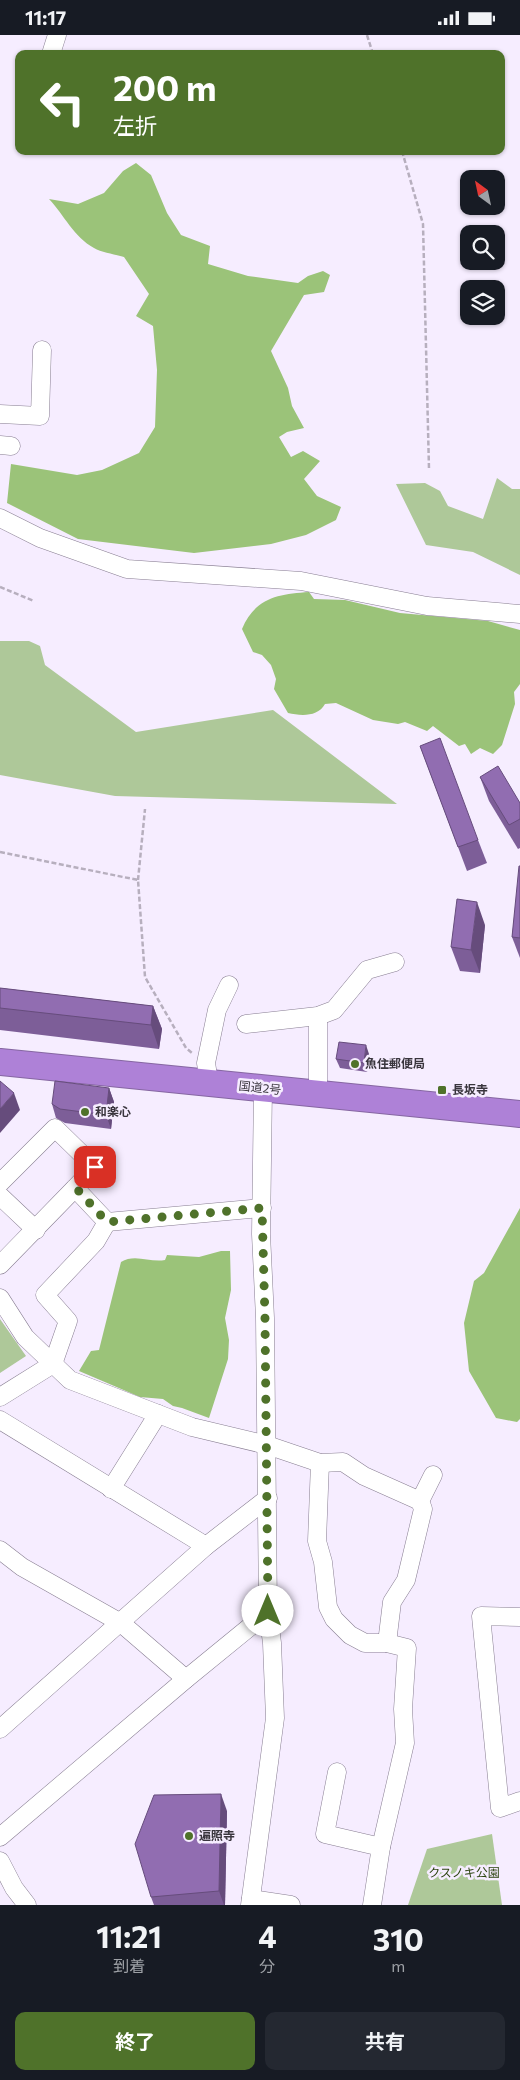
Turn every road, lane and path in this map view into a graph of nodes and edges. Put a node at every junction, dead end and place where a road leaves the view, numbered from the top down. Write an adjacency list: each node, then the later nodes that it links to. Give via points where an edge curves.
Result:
1 (57, 35): 3 (street)
2 (367, 35): 4 (path)
3 (52, 50)
4 (373, 50)
5 (403, 155): 8 (path, via 423,224)
6 (42, 350): 7 (street, via 40,416)
7 (0, 413)
8 (429, 469)
9 (0, 518): 12 (street, via 40,538 127,569 302,581 427,606)
10 (0, 587): 11 (path)
11 (34, 601)
12 (520, 614)
13 (145, 809): 15 (path)
14 (0, 852): 15 (path)
15 (138, 880): 21 (path, via 145,977 186,1048)
16 (395, 962): 18 (street, via 368,970 334,1010)
17 (229, 985): 21 (street, via 217,1009)
18 (318, 1016): 19 (street); 23 (street)
19 (246, 1024)
20 (0, 1062): 21 (highway, 国道2号)
21 (207, 1073): 22 (highway, 国道2号)
22 (263, 1088): 23 (highway, 国道2号); 28 (street)
23 (318, 1094): 24 (highway, 国道2号)
24 (520, 1114)
25 (0, 1183): 26 (street, via 55,1129 95,1167)
26 (76, 1188): 29 (street); 30 (street)
27 (0, 1196): 30 (street)
28 (262, 1208): 29 (street); 37 (street)
29 (107, 1222): 33 (street, via 96,1241 45,1295 68,1321)
30 (36, 1230): 31 (street)
31 (0, 1265)
32 (0, 1298): 33 (street, via 25,1337)
33 (52, 1364): 34 (street); 35 (street, via 70,1380)
34 (0, 1397)
35 (158, 1414): 37 (street, via 192,1427); 40 (street)
36 (0, 1420): 40 (street)
37 (266, 1445): 38 (street); 41 (street)
38 (320, 1463): 42 (street, via 343,1462 364,1476); 48 (street, via 317,1541 328,1607 334,1619 350,1635 365,1643)
39 (433, 1475): 42 (street)
40 (111, 1489): 43 (street)
41 (268, 1498): 43 (street); 45 (street)
42 (420, 1501): 48 (street, via 423,1509 406,1580 392,1602)
43 (206, 1546): 47 (street)
44 (0, 1550): 47 (street, via 22,1567)
45 (268, 1611): 49 (street); 56 (street, via 275,1717)
46 (520, 1617): 52 (street, via 480,1616 500,1808)
47 (121, 1623): 49 (street); 50 (street)
48 (387, 1643): 54 (street, via 407,1648 403,1709 405,1743)
49 (186, 1679): 53 (street)
50 (0, 1729)
51 (337, 1772): 54 (street, via 325,1834)
52 (520, 1801)
53 (0, 1837)
54 (381, 1847): 59 (street)
55 (0, 1861): 57 (street)
56 (251, 1902): 58 (street)
57 (27, 1905)
58 (291, 1905)
59 (372, 1905)

